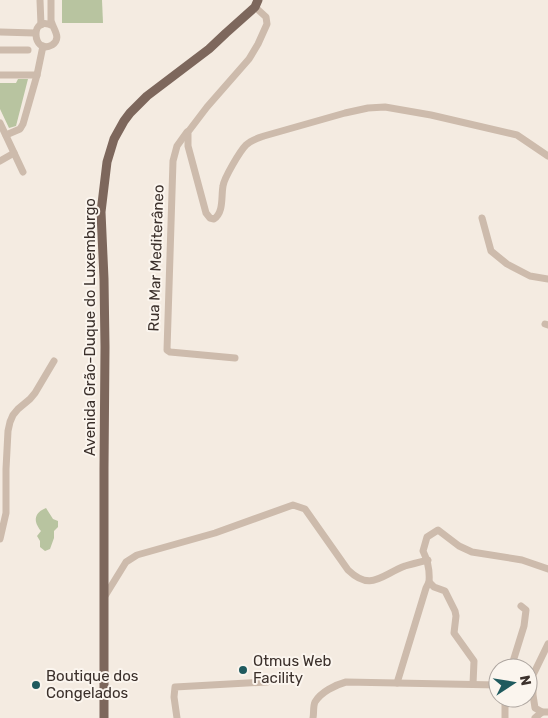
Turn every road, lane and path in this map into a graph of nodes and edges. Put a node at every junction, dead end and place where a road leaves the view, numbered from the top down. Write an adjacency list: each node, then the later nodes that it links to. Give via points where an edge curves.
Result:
1 (40, 0): 4 (street)
2 (52, 0): 5 (street)
3 (257, 3): 14 (street, via 267,24 258,44); 28 (main road, Avenida Grão-Duque do Luxemburgo, via 209,49 136,106 119,130 107,162 101,212 105,347)
4 (41, 25): 5 (street); 7 (street)
5 (53, 26): 8 (street, via 57,32 56,40)
6 (0, 32): 7 (street)
7 (35, 33): 8 (street, via 37,42)
8 (43, 46): 12 (street)
9 (0, 50): 10 (street)
10 (28, 50)
11 (0, 75): 12 (street)
12 (36, 75): 15 (street, via 22,127)
13 (0, 122): 15 (street)
14 (188, 132): 17 (street, via 188,146 206,213 214,219 220,213 223,184 247,144 264,136 368,108 385,107 431,115 517,135); 22 (street, Rua Mar Mediterâneo, via 177,146 173,160 167,350)
15 (6, 135): 16 (street)
16 (14, 153): 18 (street); 19 (street)
17 (548, 156)
18 (0, 161)
19 (23, 172)
20 (482, 218): 21 (street, via 491,251 530,276)
21 (548, 279)
22 (235, 358)
23 (54, 361): 24 (street, via 35,393 10,422 6,513)
24 (0, 538)
25 (428, 560): 26 (street, via 423,551 427,537 438,530 472,552); 27 (street); 28 (street, via 405,566 374,581 356,578 305,509 293,505 215,533 137,555 126,562)
26 (548, 568)
27 (429, 582): 33 (street); 34 (street, via 445,591 455,611 454,633 474,661)
28 (104, 596): 37 (main road, Avenida Grão-Duque do Luxemburgo)
29 (521, 606): 31 (street, via 526,610 524,626)
30 (548, 644): 36 (street, via 533,675 535,708)
31 (514, 658)
32 (266, 682): 38 (street, via 175,688)
33 (398, 683): 34 (street); 39 (street, via 346,682 336,685 314,703)
34 (473, 684): 35 (street)
35 (488, 685)
36 (545, 712): 40 (street)
37 (104, 718)
38 (177, 718)
39 (313, 718)
40 (535, 718)

